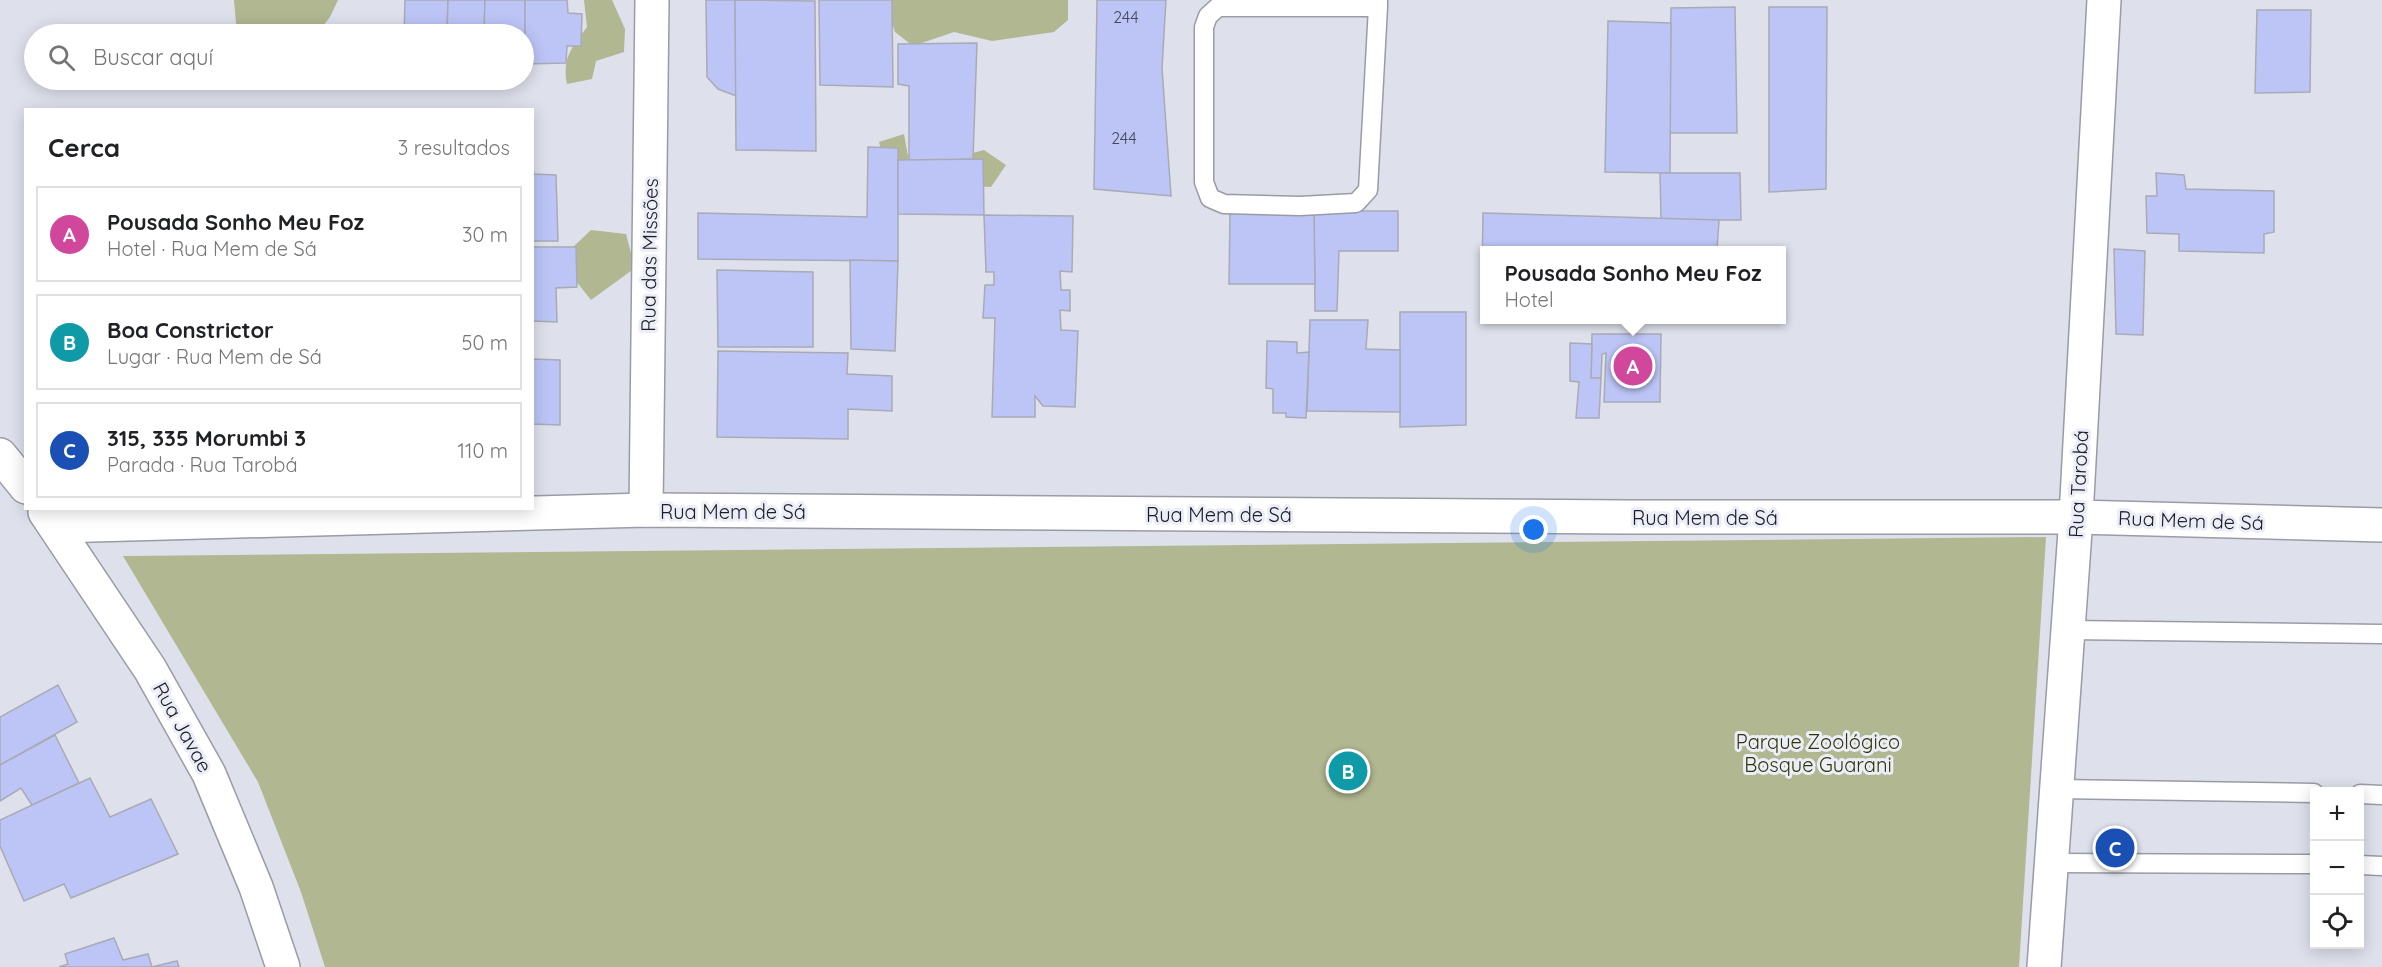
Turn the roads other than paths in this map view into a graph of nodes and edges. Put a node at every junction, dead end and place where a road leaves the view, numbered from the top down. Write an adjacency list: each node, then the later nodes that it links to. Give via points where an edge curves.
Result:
1 (652, 0): 6 (street, Rua das Missões)
2 (2104, 0): 7 (street, Rua Tarobá)
3 (1378, 4): 3 (lane, via 1368,190 1356,203 1300,206 1224,204 1210,198 1204,182 1204,27 1208,16 1218,7)
4 (0, 455): 5 (street)
5 (24, 485)
6 (646, 510): 7 (street, Rua Mem de Sá); 8 (street, Rua Mem de Sá)
7 (2076, 517): 9 (street, Rua Mem de Sá); 10 (street, Rua Tarobá)
8 (50, 518): 20 (street, Rua Javae, via 150,669 209,774 256,887)
9 (2382, 525)
10 (2069, 630): 11 (lane); 12 (street, Rua Tarobá)
11 (2382, 634)
12 (2057, 789): 13 (lane); 16 (street, Rua Tarobá)
13 (2310, 793)
14 (2364, 794): 15 (lane)
15 (2382, 795)
16 (2053, 863): 17 (lane); 21 (street, Rua Tarobá)
17 (2310, 864)
18 (2364, 866): 19 (lane)
19 (2382, 866)
20 (283, 967)
21 (2044, 967)

